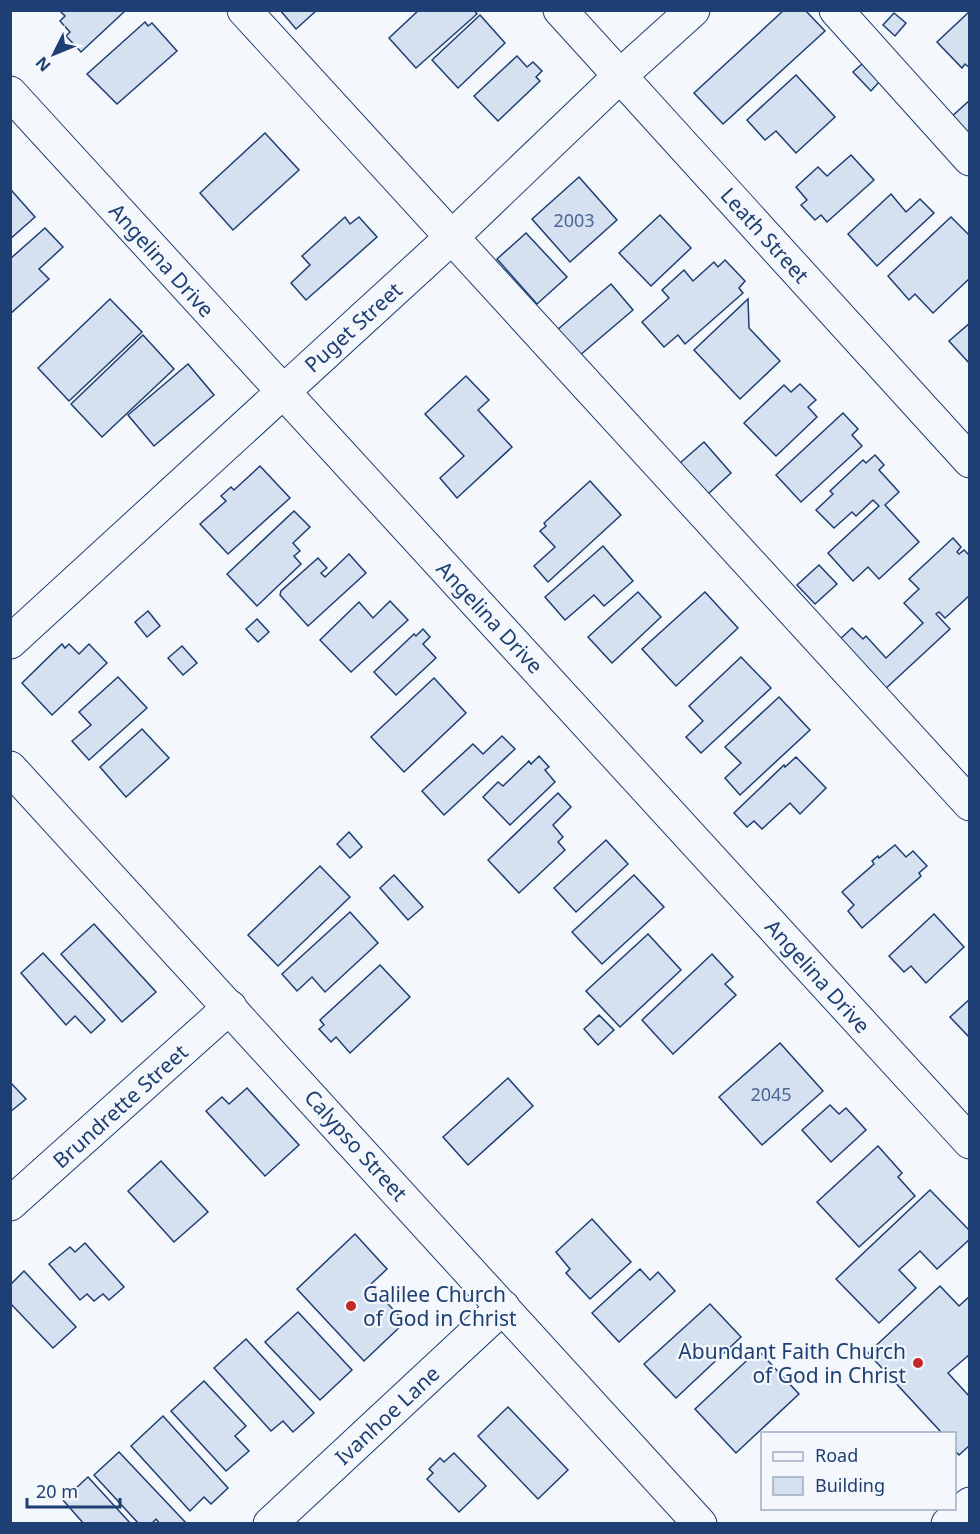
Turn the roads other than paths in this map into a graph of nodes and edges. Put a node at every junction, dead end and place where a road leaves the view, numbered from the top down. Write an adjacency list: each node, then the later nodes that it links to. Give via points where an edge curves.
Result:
1 (244, 10): 8 (street)
2 (560, 10): 5 (street, Leath Street)
3 (693, 10): 5 (street, Puget Street)
4 (836, 10): 7 (street)
5 (620, 76): 8 (street, Puget Street); 10 (street, Leath Street)
6 (10, 93): 9 (street, Angelina Drive)
7 (969, 159)
8 (452, 237): 9 (street, Puget Street); 13 (street)
9 (282, 392): 11 (street, Puget Street); 15 (street, Angelina Drive)
10 (969, 461)
11 (10, 642)
12 (10, 768): 14 (street, Calypso Street)
13 (969, 804)
14 (230, 1007): 16 (street, Brundrette Street); 17 (street, Calypso Street)
15 (969, 1142)
16 (10, 1204)
17 (503, 1307): 19 (street, Ivanhoe Lane); 20 (street, Calypso Street)
18 (969, 1504): 21 (street)
19 (270, 1524)
20 (700, 1524)
21 (948, 1524)

